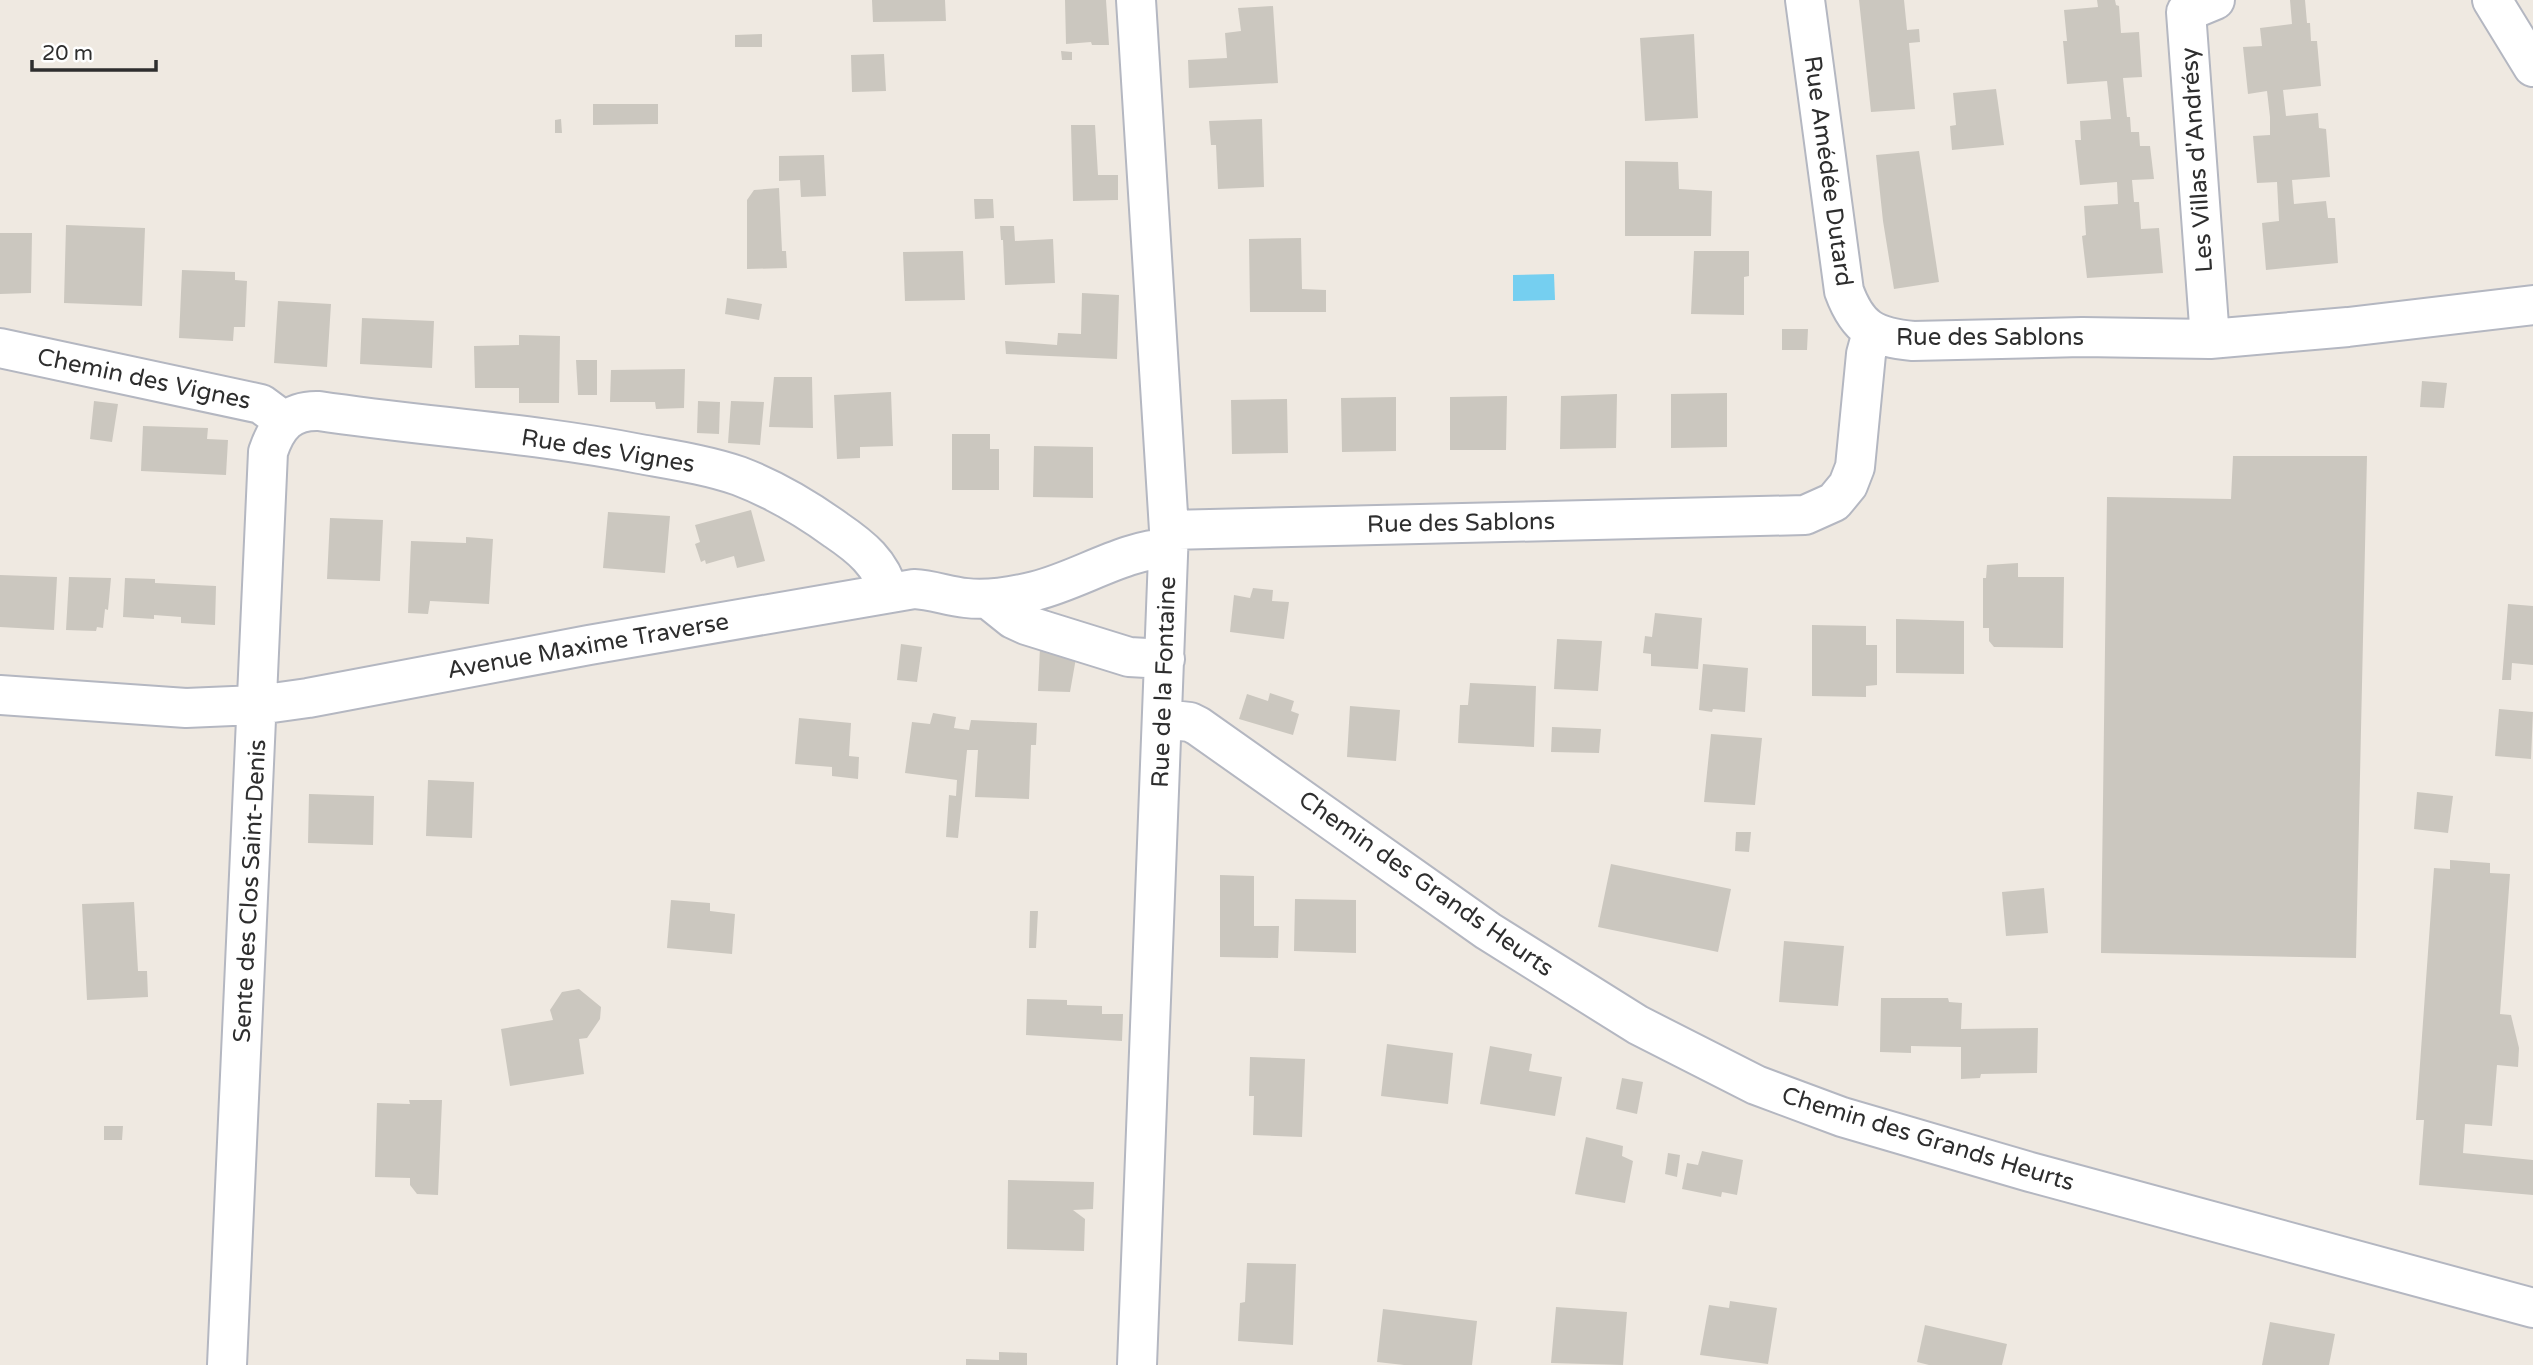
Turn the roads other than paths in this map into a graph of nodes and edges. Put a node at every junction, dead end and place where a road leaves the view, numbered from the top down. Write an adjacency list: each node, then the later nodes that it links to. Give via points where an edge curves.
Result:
1 (1136, 0): 11 (street, Rue de la Fontaine)
2 (1805, 0): 7 (street, Rue Amédée Dutard, via 1844,291 1850,309)
3 (2215, 0): 8 (street, Les Villas d'Andrésy, via 2186,12)
4 (2492, 0): 5 (street)
5 (2533, 67)
6 (2533, 305): 8 (street, Rue des Sablons)
7 (1872, 332): 8 (street, Rue des Sablons, via 1913,341); 11 (street, Rue des Sablons, via 1855,467 1834,502 1805,515)
8 (2210, 339)
9 (0, 348): 10 (street, Chemin des Vignes, via 261,404)
10 (284, 421): 12 (street, Rue des Vignes, via 306,411 319,411 590,444 706,467 740,477 815,515 874,561); 16 (street, Sente des Clos Saint-Denis, via 268,452)
11 (1169, 539): 13 (street, Avenue Maxime Traverse, via 1037,590); 14 (street, Rue de la Fontaine)
12 (889, 593): 13 (street, Avenue Maxime Traverse, via 934,590); 16 (street, Avenue Maxime Traverse)
13 (988, 599): 14 (street, via 1026,625 1129,657)
14 (1165, 659): 17 (street, Rue de la Fontaine)
15 (0, 695): 16 (street, Avenue Maxime Traverse, via 186,708)
16 (258, 705): 19 (street, Sente des Clos Saint-Denis)
17 (1163, 719): 18 (street, Chemin des Grands Heurts, via 1198,726 1488,931 1638,1025 1756,1085 1842,1117 2030,1172); 20 (street, Rue de la Fontaine)
18 (2533, 1308)
19 (227, 1365)
20 (1137, 1365)

